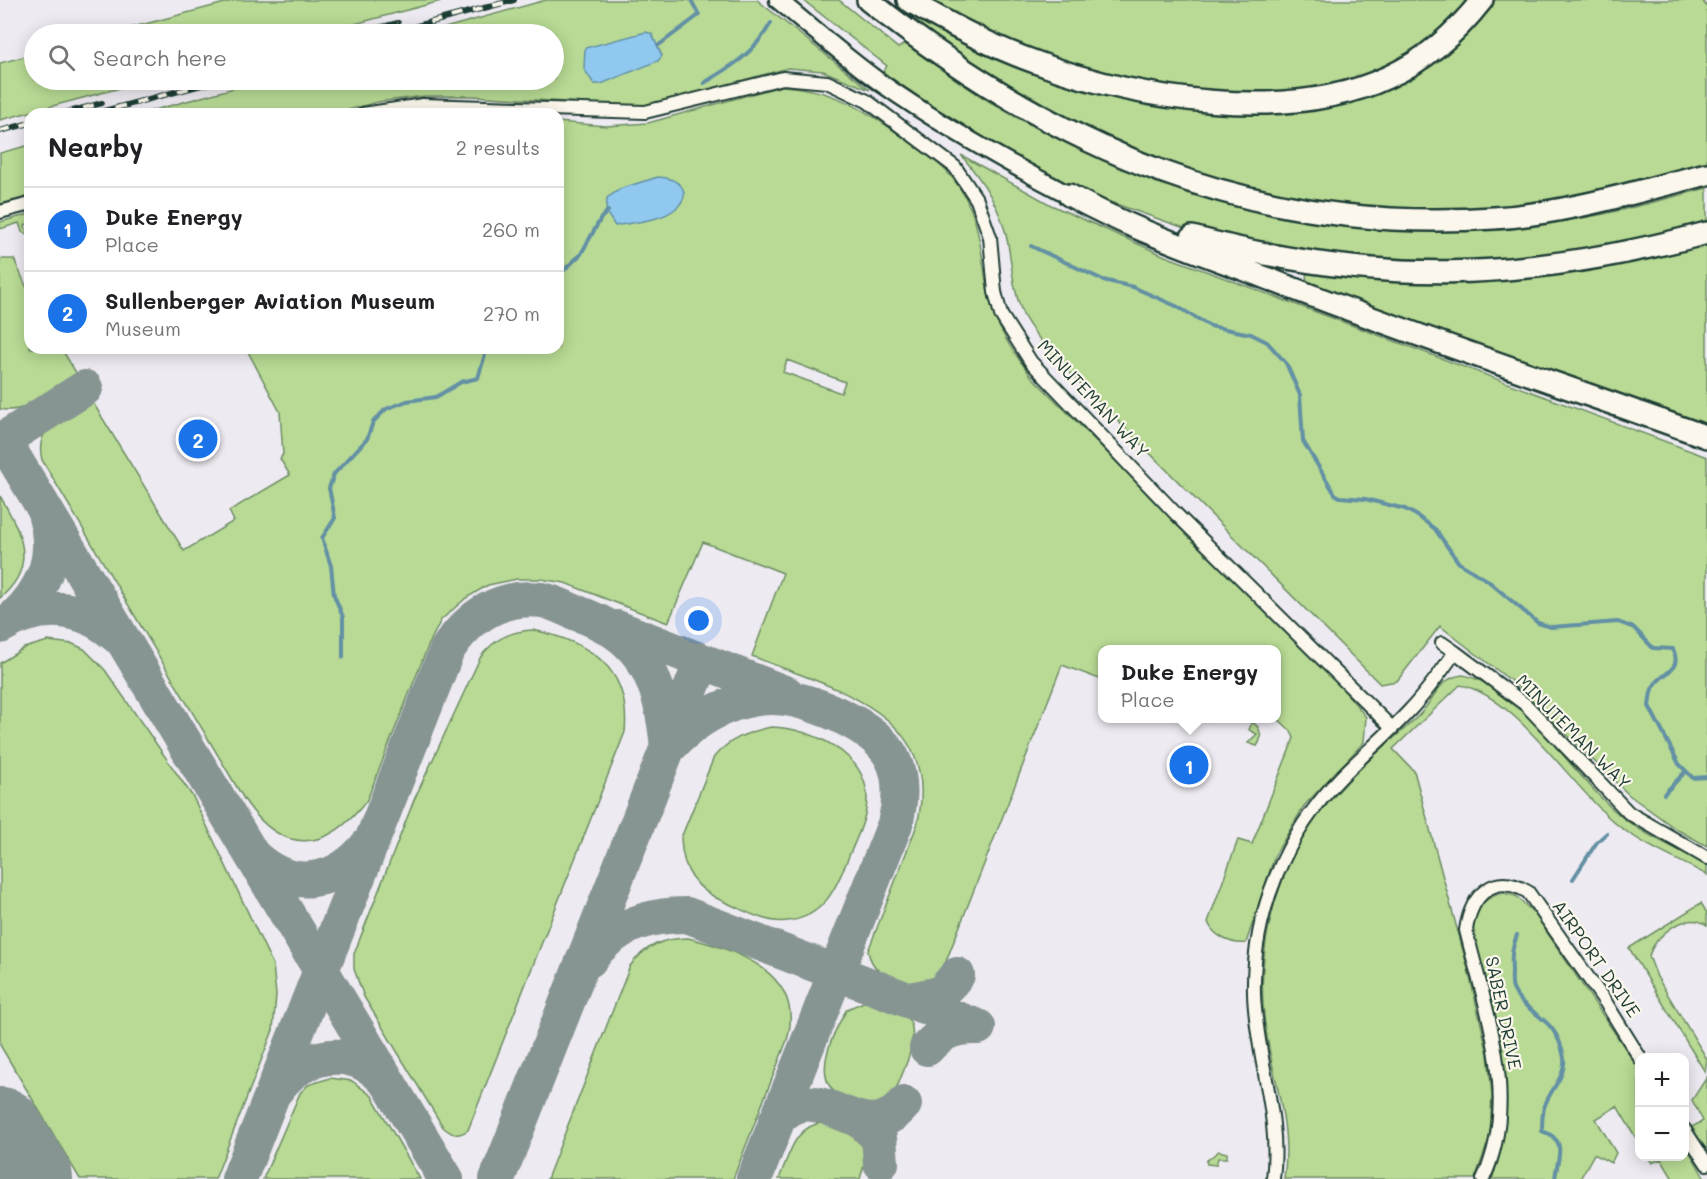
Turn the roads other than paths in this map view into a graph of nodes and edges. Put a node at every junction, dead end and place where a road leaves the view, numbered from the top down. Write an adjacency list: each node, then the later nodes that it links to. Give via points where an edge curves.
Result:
1 (778, 0): 9 (main road, via 879,81 939,122)
2 (868, 0): 8 (highway, via 970,75 1082,139 1185,181 1272,204 1392,220 1496,218 1577,207)
3 (908, 0): 4 (highway, via 994,46 1088,79 1185,98 1287,102 1341,94 1389,77 1452,34)
4 (1482, 0)
5 (403, 108): 6 (street, MINUTEMAN WAY)
6 (532, 108)
7 (564, 109): 16 (street, MINUTEMAN WAY, via 645,112 783,78 827,82 867,101 955,167 977,200 990,237 1001,315 1031,362 1177,515)
8 (1707, 174)
9 (1069, 195): 12 (highway, via 1184,236 1307,264 1381,271 1516,270 1612,256); 13 (highway, via 1146,234)
10 (24, 206): 11 (street)
11 (0, 212)
12 (1707, 233)
13 (1707, 437)
14 (1442, 643): 15 (street, MINUTEMAN WAY)
15 (1455, 652): 16 (street); 17 (street, MINUTEMAN WAY, via 1526,705 1629,813)
16 (1392, 728): 22 (street, via 1341,777 1310,815 1288,851 1262,917 1254,993 1260,1048 1275,1120)
17 (1707, 858)
18 (1516, 885): 19 (street, AIRPORT DRIVE, via 1528,892); 23 (street, SABER DRIVE, via 1490,887 1478,897 1468,913 1466,930 1497,1061 1500,1090 1498,1133)
19 (1637, 1053)
20 (1689, 1137): 21 (street)
21 (1707, 1164)
22 (1273, 1179)
23 (1484, 1179)

